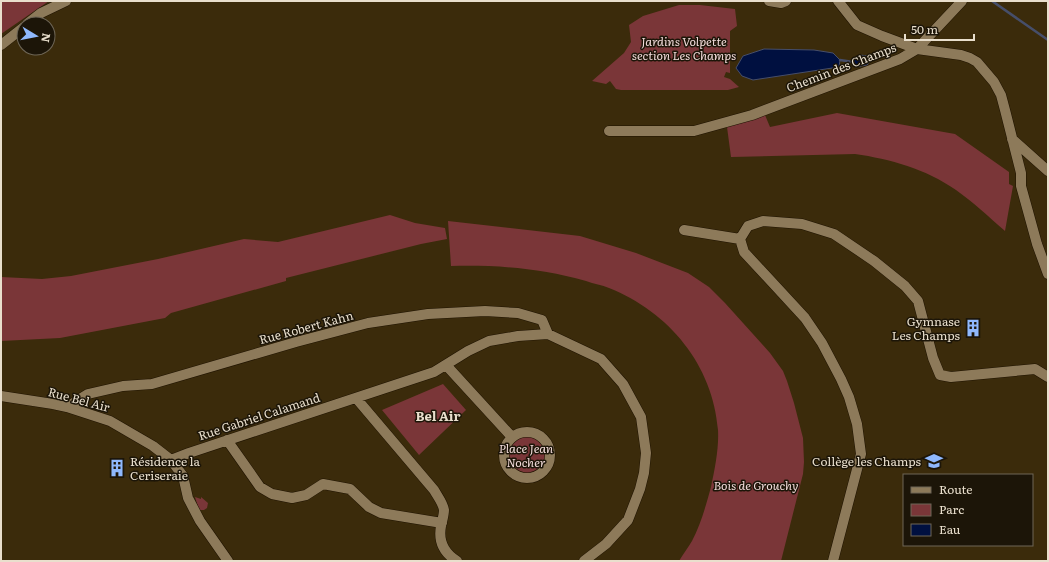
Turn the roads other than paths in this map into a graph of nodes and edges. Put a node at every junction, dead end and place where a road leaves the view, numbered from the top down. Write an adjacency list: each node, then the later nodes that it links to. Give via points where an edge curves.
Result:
1 (66, 1): 6 (street)
2 (769, 1): 3 (street)
3 (786, 1)
4 (838, 1): 9 (street, via 857,25)
5 (962, 1): 9 (street, Chemin des Champs)
6 (37, 16)
7 (16, 33): 8 (street)
8 (1, 45)
9 (918, 49): 10 (street, Chemin des Champs, via 900,60 752,115 694,131); 11 (street, via 961,55 977,62 1001,95)
10 (609, 130)
11 (1012, 139): 12 (street); 15 (street, via 1021,173 1021,186)
12 (1048, 171)
13 (684, 230): 14 (street)
14 (740, 239): 18 (street, via 748,226 763,221 802,224 834,234 905,286 918,302 940,375 951,378 1035,369); 29 (street, via 744,252 805,318 822,343 841,378 857,424 861,454)
15 (1048, 274)
16 (548, 334): 17 (street, Rue Gabriel Calamand, via 489,341); 21 (street, Rue Robert Kahn, via 542,320 518,313 485,310 380,321 296,342 152,384 123,386 88,394); 28 (street, Rue Gabriel Calamand, via 601,359 623,384 640,417 646,453 640,490 628,520 606,544)
17 (446, 365): 20 (street, Rue Gabriel Calamand, via 434,372); 22 (street)
18 (1048, 377)
19 (1, 396): 21 (street, Rue Bel Air)
20 (356, 398): 23 (street, Rue Gabriel Calamand); 25 (street, via 434,490 442,502)
21 (67, 407): 24 (street, Rue Bel Air, via 110,420)
22 (512, 437): 22 (street, via 507,442 503,457 509,471 516,476 531,478 545,470 550,457 545,440 533,432 518,433)
23 (227, 440): 24 (street, Rue Gabriel Calamand); 25 (street, via 260,487 272,494 292,498 306,495 322,484 350,489 369,507 381,513)
24 (168, 458): 26 (street, Rue Bel Air, via 183,476 188,498 200,521)
25 (442, 523): 27 (street, via 441,543 448,555)
26 (228, 561)
27 (457, 561)
28 (584, 561)
29 (834, 561)

